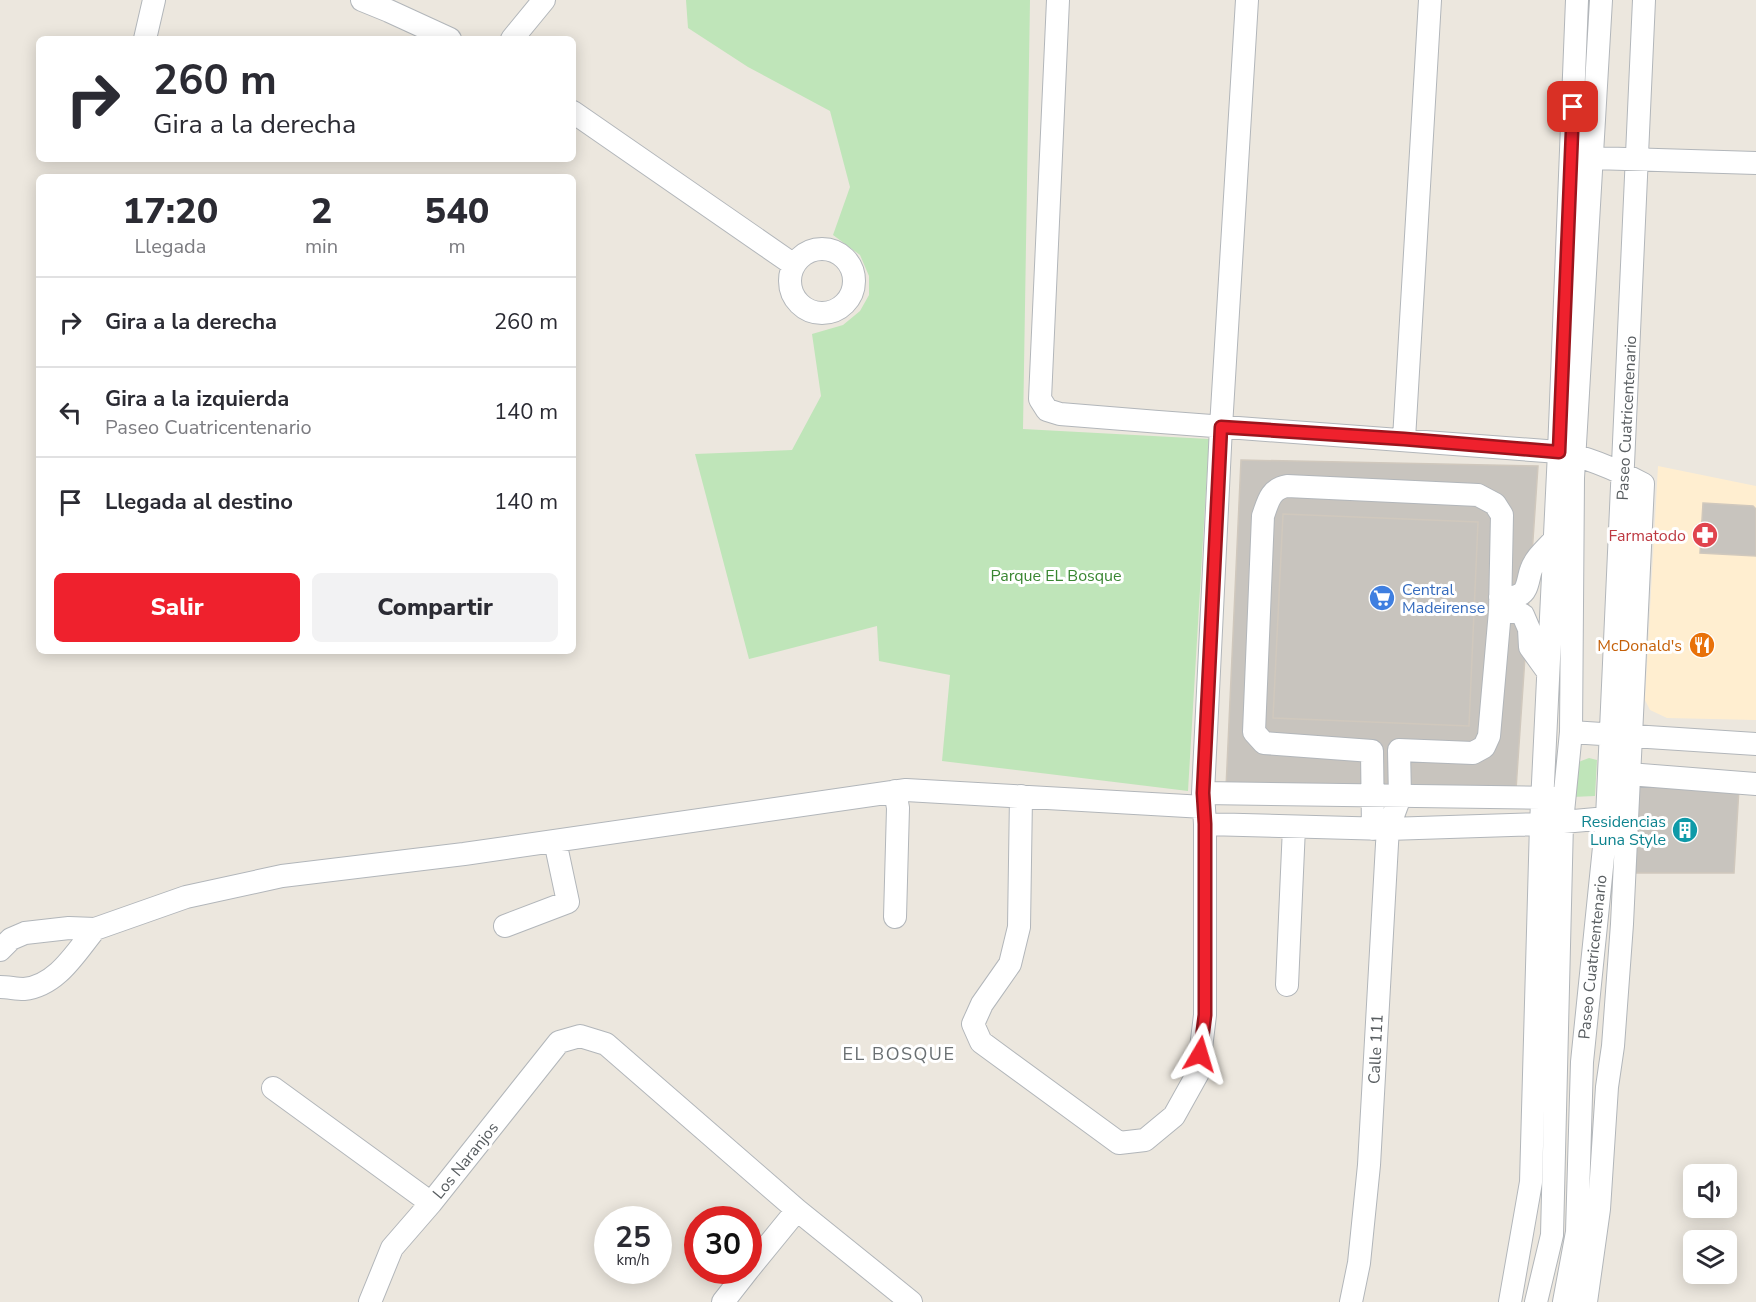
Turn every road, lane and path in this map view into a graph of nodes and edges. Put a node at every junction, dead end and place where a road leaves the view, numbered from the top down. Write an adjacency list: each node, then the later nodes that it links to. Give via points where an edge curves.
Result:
1 (154, 0): 10 (street)
2 (362, 0): 11 (street)
3 (544, 0): 12 (street)
4 (1059, 0): 18 (street, via 1040,399 1047,410 1060,414)
5 (1247, 0): 18 (street)
6 (1430, 0): 19 (street)
7 (1577, 0): 20 (street, Paseo Cuatricentenario)
8 (1600, 0): 14 (street, Paseo Cuatricentenario)
9 (1644, 0): 15 (street, Paseo Cuatricentenario)
10 (146, 36)
11 (443, 36)
12 (514, 36)
13 (576, 114): 17 (street)
14 (1593, 159): 15 (street); 20 (street, Paseo Cuatricentenario)
15 (1636, 161): 16 (street); 21 (street, Paseo Cuatricentenario)
16 (1756, 163)
17 (794, 265)
18 (1221, 427): 19 (street); 38 (street)
19 (1404, 439): 20 (street)
20 (1567, 453): 21 (street); 22 (street, Paseo Cuatricentenario); 25 (street, Paseo Cuatricentenario)
21 (1623, 474): 26 (street, Paseo Cuatricentenario, via 1643,484)
22 (1555, 539): 23 (street, via 1532,567 1522,594); 24 (street, Paseo Cuatricentenario)
23 (1500, 604): 24 (street, via 1523,615 1530,647); 28 (street, via 1484,747 1473,753); 29 (street, via 1502,515 1495,504 1478,495 1287,486 1269,497 1263,516 1254,732 1263,743)
24 (1548, 672): 37 (street, Paseo Cuatricentenario)
25 (1570, 732): 26 (street); 36 (street, Paseo Cuatricentenario)
26 (1621, 735): 27 (street); 30 (street, Paseo Cuatricentenario)
27 (1756, 744)
28 (1399, 750): 29 (street); 35 (street, Calle 111)
29 (1372, 751): 34 (street)
30 (1619, 773): 31 (street); 39 (street, Paseo Cuatricentenario); 50 (street, Paseo Cuatricentenario, via 1622,924)
31 (1756, 784)
32 (895, 791): 33 (street); 43 (street); 44 (street)
33 (1021, 796): 38 (street); 38 (street, via 1019,927 1010,964 982,1004 974,1024 981,1042 1119,1143 1145,1140 1174,1116 1198,1073 1205,1015)
34 (1371, 796): 35 (street); 38 (street); 42 (street)
35 (1400, 796): 37 (street); 42 (street, Calle 111)
36 (1564, 798): 37 (street); 40 (street, Paseo Cuatricentenario)
37 (1542, 799): 40 (street, Paseo Cuatricentenario)
38 (1204, 808): 41 (street)
39 (1607, 818): 40 (street); 51 (street, Paseo Cuatricentenario)
40 (1552, 823): 42 (street); 61 (street, Paseo Cuatricentenario, via 1532,1182); 62 (street, Paseo Cuatricentenario, via 1552,1235)
41 (1294, 827): 42 (street); 49 (street)
42 (1381, 829): 60 (street, Calle 111, via 1369,1165)
43 (555, 841): 45 (street, via 568,902); 46 (street, via 282,876 186,897)
44 (895, 917)
45 (504, 926)
46 (95, 929): 47 (street, via 25,933); 48 (street, via 54,978 24,988)
47 (0, 950)
48 (1, 985)
49 (1287, 985)
50 (1613, 1046): 51 (street); 64 (street, Paseo Cuatricentenario, via 1599,1209)
51 (1582, 1062): 63 (street, Paseo Cuatricentenario, via 1577,1232)
52 (273, 1088): 53 (street)
53 (431, 1203): 54 (street, Los Naranjos, via 559,1042 580,1036 606,1044); 57 (street, Los Naranjos, via 392,1248)
54 (797, 1210): 55 (street); 59 (street)
55 (762, 1253)
56 (737, 1284): 58 (street)
57 (370, 1302)
58 (723, 1302)
59 (911, 1302)
60 (1351, 1302)
61 (1510, 1302)
62 (1536, 1302)
63 (1564, 1302)
64 (1586, 1302)

